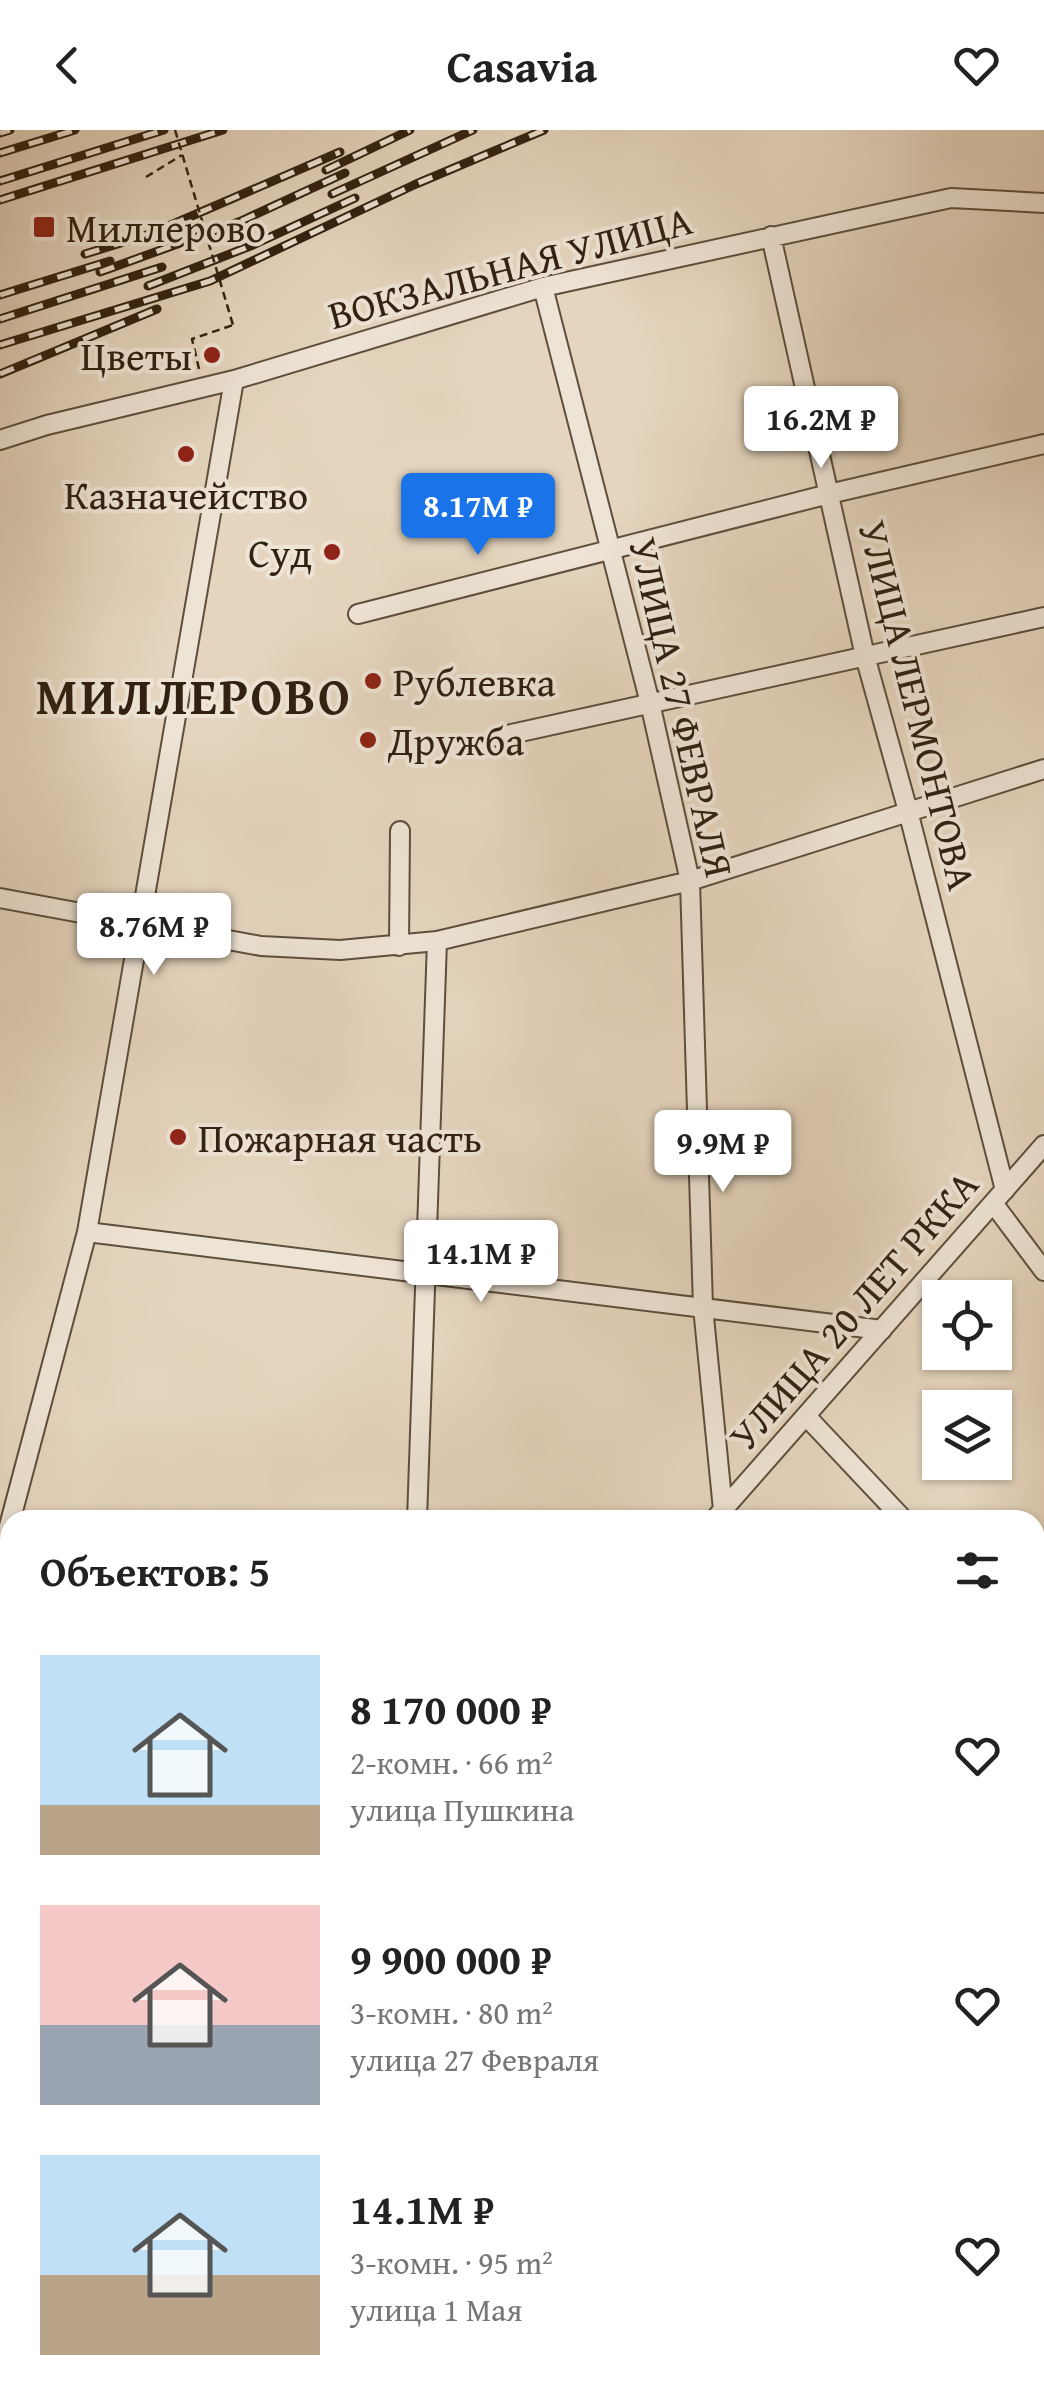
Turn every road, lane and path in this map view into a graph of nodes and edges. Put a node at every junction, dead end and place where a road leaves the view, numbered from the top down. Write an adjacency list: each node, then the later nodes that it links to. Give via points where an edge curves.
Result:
1 (175, 130): 2 (path, bridge)
2 (182, 155): 3 (path); 8 (path, bridge, via 233,325 192,339)
3 (146, 177)
4 (1044, 203): 5 (street, ВОКЗАЛЬНАЯ УЛИЦА, via 951,198)
5 (771, 236): 6 (street, ВОКЗАЛЬНАЯ УЛИЦА); 11 (street, УЛИЦА ЛЕРМОНТОВА)
6 (544, 287): 7 (street, ВОКЗАЛЬНАЯ УЛИЦА); 12 (street, УЛИЦА 27 ФЕВРАЛЯ)
7 (234, 380): 8 (street, ВОКЗАЛЬНАЯ УЛИЦА); 23 (street)
8 (204, 387): 9 (street, ВОКЗАЛЬНАЯ УЛИЦА)
9 (0, 440)
10 (1044, 444): 11 (street)
11 (828, 494): 12 (street); 15 (street, УЛИЦА ЛЕРМОНТОВА)
12 (610, 549): 13 (street); 16 (street, УЛИЦА 27 ФЕВРАЛЯ)
13 (358, 614)
14 (1044, 616): 15 (street)
15 (864, 656): 16 (street); 19 (street, УЛИЦА ЛЕРМОНТОВА)
16 (650, 703): 17 (street); 21 (street, УЛИЦА 27 ФЕВРАЛЯ)
17 (498, 737)
18 (1044, 769): 19 (street)
19 (908, 812): 21 (street); 27 (street, УЛИЦА ЛЕРМОНТОВА)
20 (400, 831): 25 (street)
21 (690, 882): 24 (street); 31 (street, УЛИЦА 27 ФЕВРАЛЯ)
22 (0, 898): 23 (street)
23 (138, 923): 25 (street, via 262,946); 28 (street)
24 (436, 941): 25 (street); 30 (street)
25 (399, 946)
26 (1044, 1145): 27 (street, УЛИЦА 20 ЛЕТ РККА)
27 (999, 1197): 29 (street, УЛИЦА ЛЕРМОНТОВА); 32 (street, УЛИЦА 20 ЛЕТ РККА)
28 (87, 1232): 30 (street); 34 (street)
29 (1044, 1270)
30 (424, 1274): 31 (street); 35 (street)
31 (703, 1308): 32 (street); 36 (street, УЛИЦА 27 ФЕВРАЛЯ)
32 (882, 1330): 33 (street, УЛИЦА 20 ЛЕТ РККА)
33 (806, 1416): 37 (street, УЛИЦА 20 ЛЕТ РККА); 38 (street)
34 (11, 1510)
35 (417, 1510)
36 (722, 1510)
37 (729, 1510)
38 (895, 1510)

